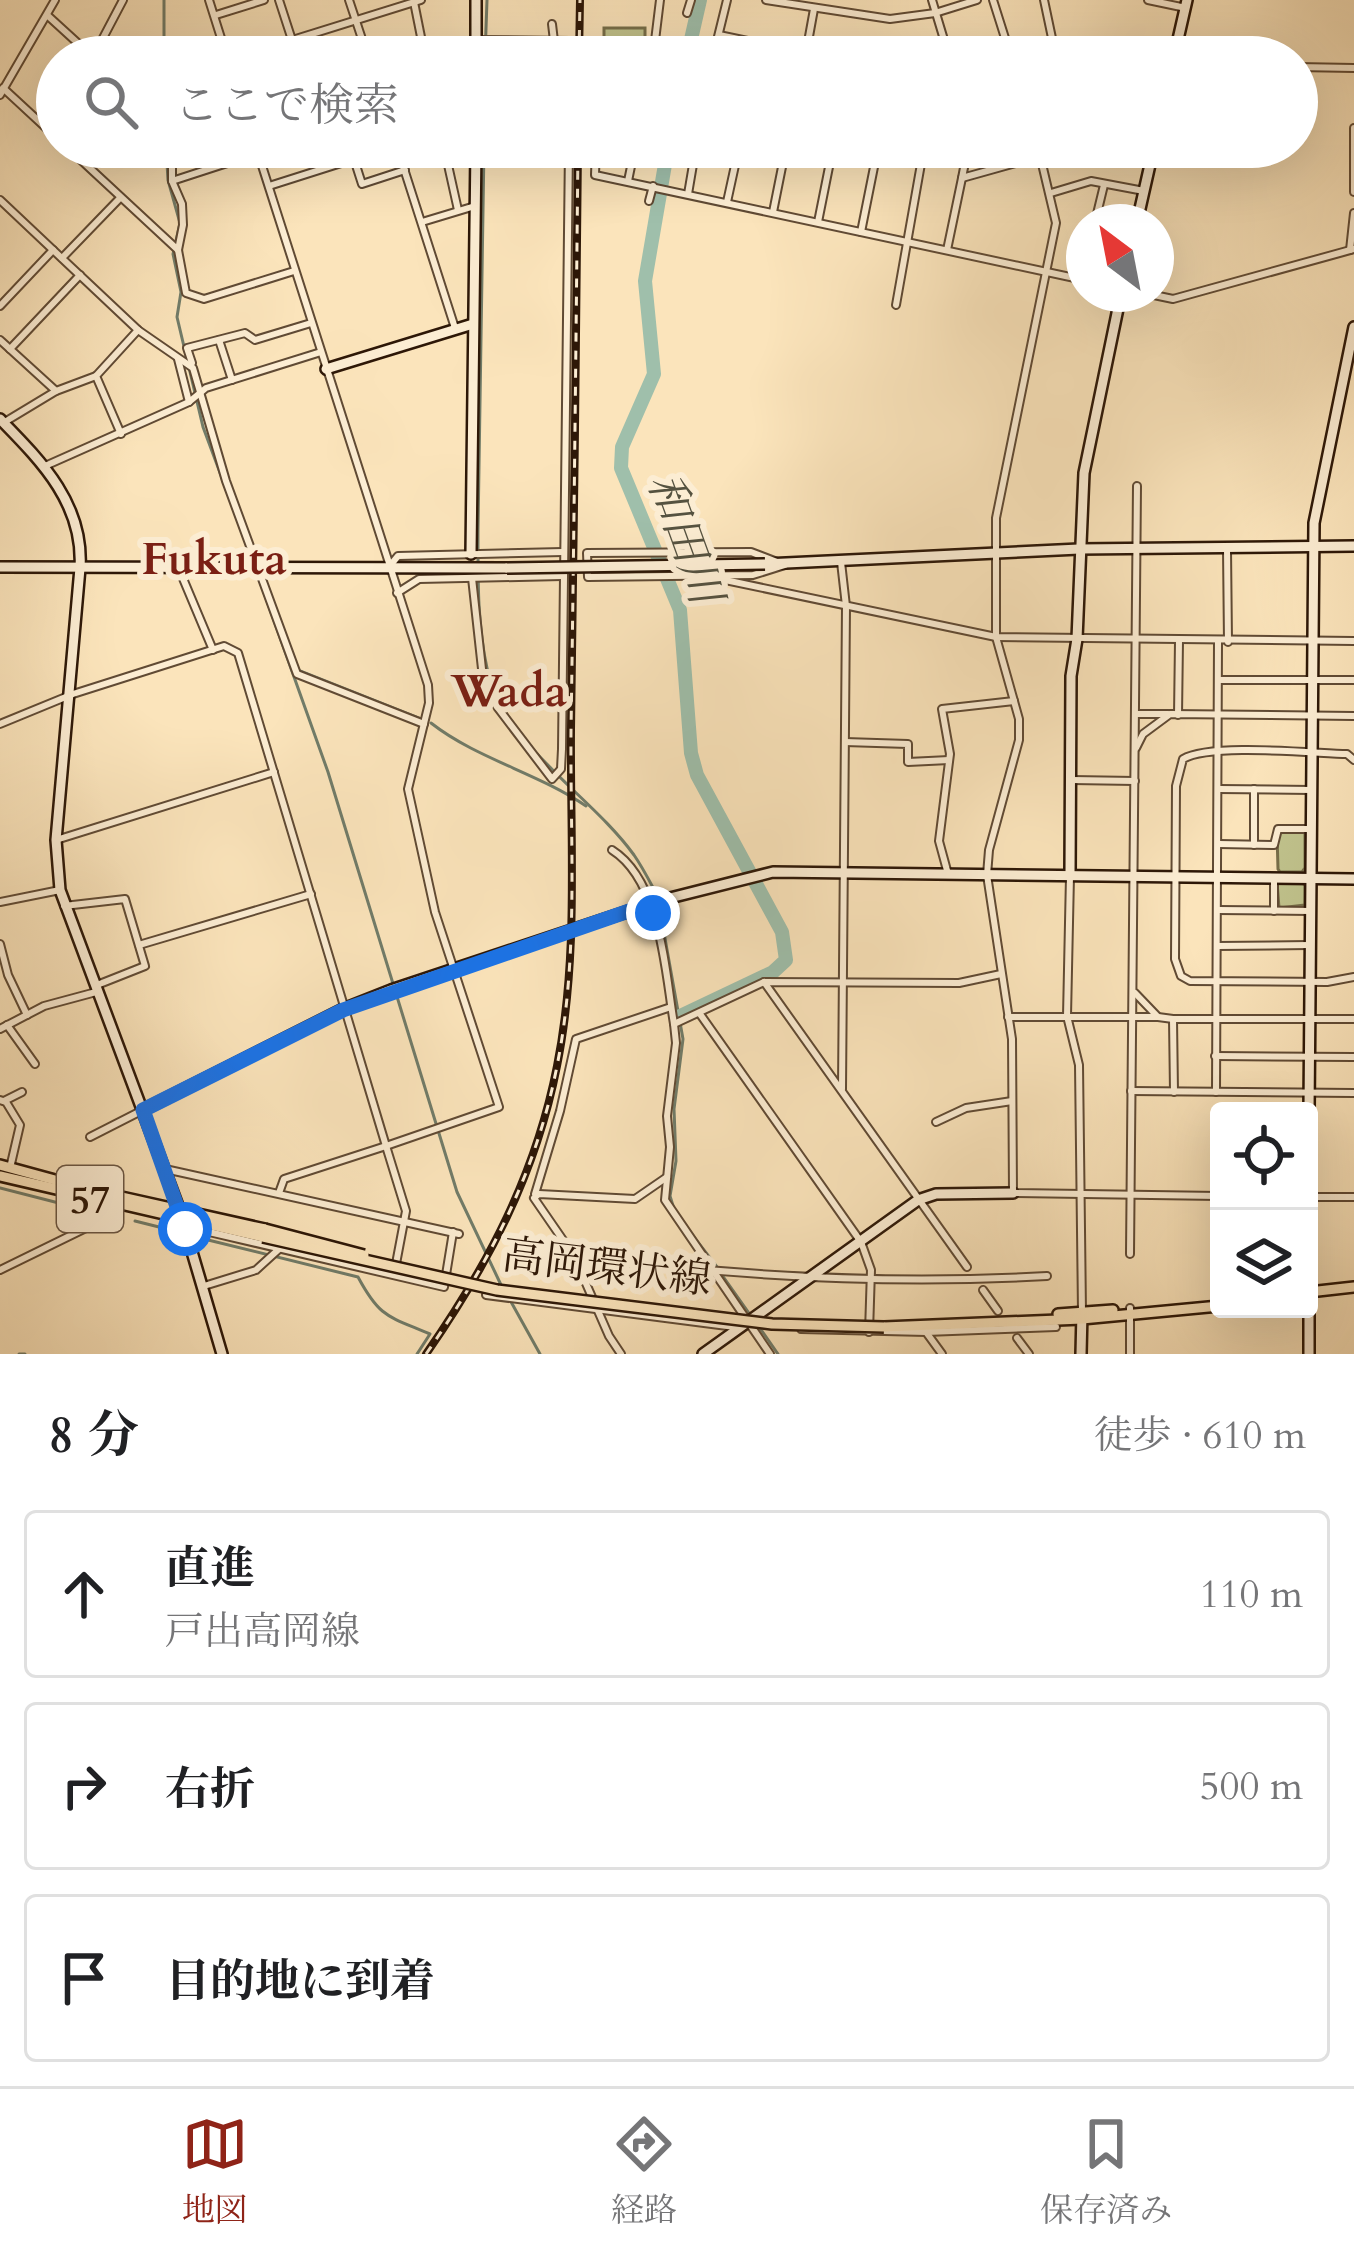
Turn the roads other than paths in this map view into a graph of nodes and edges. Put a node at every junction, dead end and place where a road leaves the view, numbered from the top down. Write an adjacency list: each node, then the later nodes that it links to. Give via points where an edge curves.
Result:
1 (56, 0): 23 (street)
2 (123, 0): 30 (street)
3 (209, 0): 25 (street)
4 (264, 0): 25 (street)
5 (279, 0): 32 (street)
6 (349, 0): 26 (street)
7 (476, 0): 36 (street)
8 (660, 0): 38 (street)
9 (691, 0): 21 (street)
10 (727, 0): 28 (street)
11 (766, 0): 20 (street)
12 (844, 0): 24 (street)
13 (932, 0): 22 (street)
14 (977, 0): 22 (street)
15 (993, 0): 42 (street)
16 (1044, 0): 43 (street)
17 (1148, 0): 19 (street)
18 (418, 1): 26 (street); 35 (street)
19 (1186, 4): 44 (street)
20 (814, 9): 24 (street); 40 (street)
21 (688, 13)
22 (935, 14): 24 (street); 41 (street)
23 (47, 15): 29 (street); 47 (street)
24 (847, 15)
25 (214, 16): 31 (street)
26 (355, 22): 33 (street); 34 (street)
27 (551, 23): 37 (street)
28 (719, 34): 39 (street)
29 (70, 36)
30 (104, 36)
31 (220, 36)
32 (291, 36)
33 (306, 36)
34 (360, 36)
35 (422, 36)
36 (478, 36)
37 (553, 36)
38 (656, 36)
39 (728, 36)
40 (809, 36)
41 (943, 36)
42 (1003, 36)
43 (1052, 36)
44 (1179, 36)
45 (1318, 67): 46 (street)
46 (1354, 68)
47 (2, 91): 48 (street)
48 (36, 119)
49 (1354, 128): 50 (street)
50 (1353, 141): 80 (street)
51 (89, 168): 83 (street)
52 (172, 168): 74 (street)
53 (208, 168): 74 (street)
54 (263, 168): 77 (street)
55 (326, 168): 77 (street)
56 (357, 168): 72 (street, via 362,184)
57 (449, 168): 90 (street)
58 (476, 168): 89 (street)
59 (568, 168): 134 (street)
60 (596, 168): 75 (street, via 596,175)
61 (631, 168): 75 (street)
62 (692, 168): 82 (street)
63 (734, 168): 86 (street)
64 (782, 168): 91 (street)
65 (829, 168): 94 (street)
66 (874, 168): 95 (street)
67 (921, 168): 96 (street)
68 (964, 168): 73 (street)
69 (991, 168): 73 (street)
70 (1044, 168): 81 (street)
71 (1148, 168): 79 (street)
72 (405, 170): 93 (street)
73 (962, 178): 100 (street)
74 (172, 181): 97 (street, via 184,225)
75 (628, 181): 78 (street)
76 (1104, 183): 79 (street); 81 (street); 87 (street)
77 (269, 186): 102 (street)
78 (653, 186): 82 (street); 85 (street)
79 (1144, 191): 88 (street)
80 (1354, 192)
81 (1052, 193): 103 (street, via 1057,223)
82 (688, 194): 86 (street)
83 (120, 198): 97 (street); 101 (street)
84 (0, 200): 99 (street)
85 (649, 201)
86 (727, 202): 91 (street)
87 (1099, 204)
88 (1141, 204)
89 (476, 206): 90 (street); 111 (street)
90 (458, 210): 93 (street)
91 (773, 212): 94 (street)
92 (1354, 213): 98 (street)
93 (422, 222): 113 (street)
94 (818, 222): 95 (street)
95 (861, 232): 96 (street)
96 (908, 244): 100 (street); 107 (street)
97 (175, 248): 102 (street, via 186,293 204,299)
98 (1352, 249): 106 (street)
99 (53, 250): 101 (street); 108 (street)
100 (946, 250): 103 (street)
101 (62, 258): 104 (street)
102 (295, 271): 110 (street)
103 (1046, 272): 105 (street); 135 (street, via 996,518)
104 (80, 274): 114 (street); 117 (street)
105 (1066, 276)
106 (1174, 299)
107 (896, 305)
108 (0, 306)
109 (1117, 312): 133 (street, via 1089,436)
110 (311, 323): 116 (street, via 255,340 245,333); 118 (street)
111 (473, 324): 113 (street); 136 (street)
112 (1354, 327): 129 (street)
113 (455, 328): 120 (street)
114 (138, 330): 119 (street); 121 (street)
115 (0, 340): 117 (street)
116 (219, 340): 119 (street, via 188,348); 122 (street)
117 (10, 349): 123 (street)
118 (321, 352): 120 (street); 122 (street)
119 (186, 362): 124 (street); 124 (street)
120 (326, 369): 143 (street)
121 (96, 376): 123 (street); 126 (street)
122 (232, 380): 124 (street)
123 (56, 391): 125 (street)
124 (195, 398): 126 (street); 142 (street)
125 (1, 422): 127 (street)
126 (121, 434): 127 (street)
127 (45, 466): 144 (street, via 79,531)
128 (1137, 486): 131 (street)
129 (1313, 546): 130 (street); 132 (street); 154 (street)
130 (1354, 546)
131 (1136, 548): 132 (street); 133 (street); 153 (street)
132 (1227, 548): 157 (street)
133 (1078, 550): 135 (street); 152 (street)
134 (563, 552): 137 (street); 145 (street)
135 (998, 553): 138 (street); 151 (street)
136 (472, 554): 137 (street); 143 (street, via 398,556)
137 (511, 554): 148 (street)
138 (842, 562): 139 (street); 150 (street)
139 (785, 565): 143 (street, bridge); 146 (street); 146 (street, via 751,552 587,553 588,577)
140 (178, 566): 142 (street); 144 (street); 158 (street)
141 (0, 567): 144 (street)
142 (255, 567): 143 (street); 170 (street, via 297,674)
143 (388, 567): 149 (street)
144 (80, 568): 162 (street)
145 (562, 576): 147 (street, via 561,769 554,777 483,678); 148 (street)
146 (706, 576): 150 (street)
147 (472, 578): 148 (street); 149 (street, via 419,579)
148 (512, 578)
149 (398, 593): 170 (street, via 428,685)
150 (846, 606): 151 (street); 171 (street)
151 (996, 637): 152 (street); 163 (street)
152 (1077, 640): 153 (street); 178 (street)
153 (1137, 640): 155 (street); 165 (street)
154 (1314, 640): 156 (street); 157 (street); 160 (street)
155 (1179, 641): 157 (street); 166 (street)
156 (1354, 641)
157 (1223, 642): 159 (street)
158 (213, 650): 162 (street); 177 (street, via 238,653)
159 (1218, 680): 160 (street); 167 (street)
160 (1313, 680): 161 (street); 164 (street)
161 (1354, 680)
162 (67, 696): 169 (street); 184 (street)
163 (1014, 701): 175 (street, via 942,709); 190 (street, via 1019,740)
164 (1312, 714): 167 (street); 168 (street); 174 (street)
165 (1135, 715): 166 (street); 173 (street)
166 (1174, 715): 167 (street); 173 (street, via 1143,734)
167 (1218, 716): 172 (street)
168 (1354, 716)
169 (0, 724)
170 (424, 724): 210 (street, via 408,789)
171 (845, 742): 175 (street, via 908,744 908,762); 188 (street)
172 (1218, 751): 174 (street); 180 (street); 193 (street, via 1192,754 1178,766)
173 (1134, 752): 179 (street)
174 (1312, 754): 176 (street); 182 (street)
175 (949, 760): 189 (street, via 939,841)
176 (1354, 760)
177 (274, 772): 184 (street); 199 (street)
178 (1070, 780): 179 (street); 192 (street)
179 (1135, 781): 191 (street)
180 (1219, 789): 181 (street); 185 (street)
181 (1254, 789): 182 (street); 186 (street)
182 (1312, 790): 183 (street)
183 (1311, 829): 186 (street, via 1278,829 1274,845); 196 (street)
184 (56, 839): 198 (street)
185 (1219, 844): 186 (street); 194 (street)
186 (1254, 845)
187 (612, 850): 201 (street)
188 (844, 873): 189 (street); 201 (street, via 763,874); 216 (street)
189 (948, 874): 190 (street)
190 (987, 875): 192 (street); 211 (street)
191 (1133, 875): 192 (street); 193 (street); 218 (street)
192 (1070, 876): 223 (street)
193 (1177, 877): 194 (street); 214 (street, via 1176,968 1190,982)
194 (1219, 877): 195 (street); 203 (street)
195 (1274, 878): 196 (street); 204 (street)
196 (1310, 879): 197 (street); 205 (street)
197 (1354, 879)
198 (60, 890): 200 (street); 202 (street)
199 (311, 894): 206 (street); 220 (street)
200 (0, 902)
201 (656, 902): 210 (street); 219 (street)
202 (64, 906): 206 (street, via 125,899); 217 (street)
203 (1218, 910): 204 (street); 207 (street)
204 (1274, 911): 205 (street)
205 (1310, 911): 208 (street)
206 (140, 944): 217 (street, via 145,966)
207 (1217, 946): 208 (street); 214 (street)
208 (1311, 946): 215 (street)
209 (1, 950): 222 (street)
210 (453, 971): 220 (street); 250 (street, via 500,1107)
211 (1000, 974): 216 (street, via 959,983); 224 (street)
212 (1354, 977): 215 (street)
213 (764, 982): 216 (street); 221 (street); 237 (street)
214 (1216, 982): 215 (street); 227 (street)
215 (1311, 982): 229 (street)
216 (842, 984): 237 (street)
217 (95, 989): 222 (street); 247 (street)
218 (1132, 990): 225 (street); 226 (street)
219 (671, 1007): 231 (street); 262 (street, via 576,1039)
220 (343, 1010): 247 (street); 250 (street)
221 (700, 1014): 231 (street); 268 (street)
222 (27, 1015): 232 (street)
223 (1067, 1016): 224 (street); 225 (street); 257 (street, via 1078,1065)
224 (1008, 1017): 245 (street)
225 (1133, 1017): 226 (street); 238 (street)
226 (1158, 1017): 228 (street)
227 (1214, 1018): 228 (street); 229 (street); 233 (street)
228 (1173, 1019): 240 (street)
229 (1312, 1019): 230 (street); 234 (street)
230 (1354, 1019)
231 (678, 1022): 254 (street)
232 (4, 1027): 236 (street)
233 (1215, 1056): 234 (street); 241 (street)
234 (1310, 1057): 235 (street); 243 (street)
235 (1354, 1057)
236 (34, 1064)
237 (842, 1089): 264 (street)
238 (1131, 1091): 240 (street); 258 (street)
239 (22, 1092): 244 (street)
240 (1174, 1092): 241 (street)
241 (1216, 1093): 243 (street)
242 (1354, 1093): 243 (street)
243 (1309, 1094): 246 (street)
244 (2, 1101): 251 (street, via 20,1125)
245 (1012, 1101): 248 (street, via 966,1108); 256 (street)
246 (1309, 1102)
247 (143, 1110): 249 (street); 252 (street)
248 (936, 1123)
249 (90, 1137)
250 (386, 1146): 255 (street, via 284,1179); 266 (street)
251 (5, 1166): 265 (main road, 高岡環状線 / 57)
252 (165, 1169): 255 (street); 265 (street)
253 (0, 1176): 263 (main road, 高岡環状線 / 57)
254 (667, 1177): 262 (street, via 635,1199); 275 (street, via 668,1210)
255 (279, 1193): 266 (street)
256 (1013, 1193): 257 (street); 264 (street)
257 (1079, 1193): 258 (street); 289 (street)
258 (1132, 1194): 259 (street); 271 (street)
259 (1210, 1196)
260 (1318, 1197): 261 (street)
261 (1354, 1197)
262 (534, 1198): 272 (street)
263 (94, 1200): 265 (main road, 高岡環状線 / 57); 274 (street, via 88,1226)
264 (918, 1200): 268 (street); 273 (street)
265 (181, 1214): 280 (street); 289 (main road, 高岡環状線 / 57, bridge, via 497,1290 772,1324)
266 (406, 1224): 276 (street); 276 (street, via 456,1233 444,1287)
267 (209, 1232): 270 (street)
268 (861, 1242): 278 (street); 279 (street)
269 (516, 1247): 272 (street)
270 (278, 1249): 276 (street); 280 (street, via 256,1270)
271 (1130, 1254)
272 (574, 1256): 275 (street); 288 (street)
273 (967, 1267)
274 (0, 1270)
275 (713, 1272): 278 (street); 291 (street)
276 (393, 1276)
277 (1047, 1276): 279 (street)
278 (811, 1278): 279 (street); 291 (street)
279 (872, 1280): 294 (street)
280 (204, 1286): 297 (street)
281 (983, 1290): 286 (street)
282 (1354, 1290): 283 (main road)
283 (1318, 1294)
284 (486, 1295): 288 (street, bridge)
285 (1210, 1304): 287 (main road, 高岡環状線 / 57)
286 (998, 1311)
287 (1130, 1311): 289 (main road, 高岡環状線 / 57); 304 (street)
288 (598, 1312): 292 (street); 298 (street)
289 (1082, 1315): 303 (street)
290 (1310, 1318): 305 (street)
291 (752, 1325): 294 (street); 299 (street); 300 (street)
292 (735, 1327)
293 (1056, 1327): 295 (street)
294 (869, 1332): 295 (street)
295 (926, 1333): 301 (street)
296 (1017, 1338): 302 (street)
297 (222, 1354)
298 (621, 1354)
299 (703, 1354)
300 (770, 1354)
301 (942, 1354)
302 (1029, 1354)
303 (1081, 1354)
304 (1130, 1354)
305 (1309, 1354)

